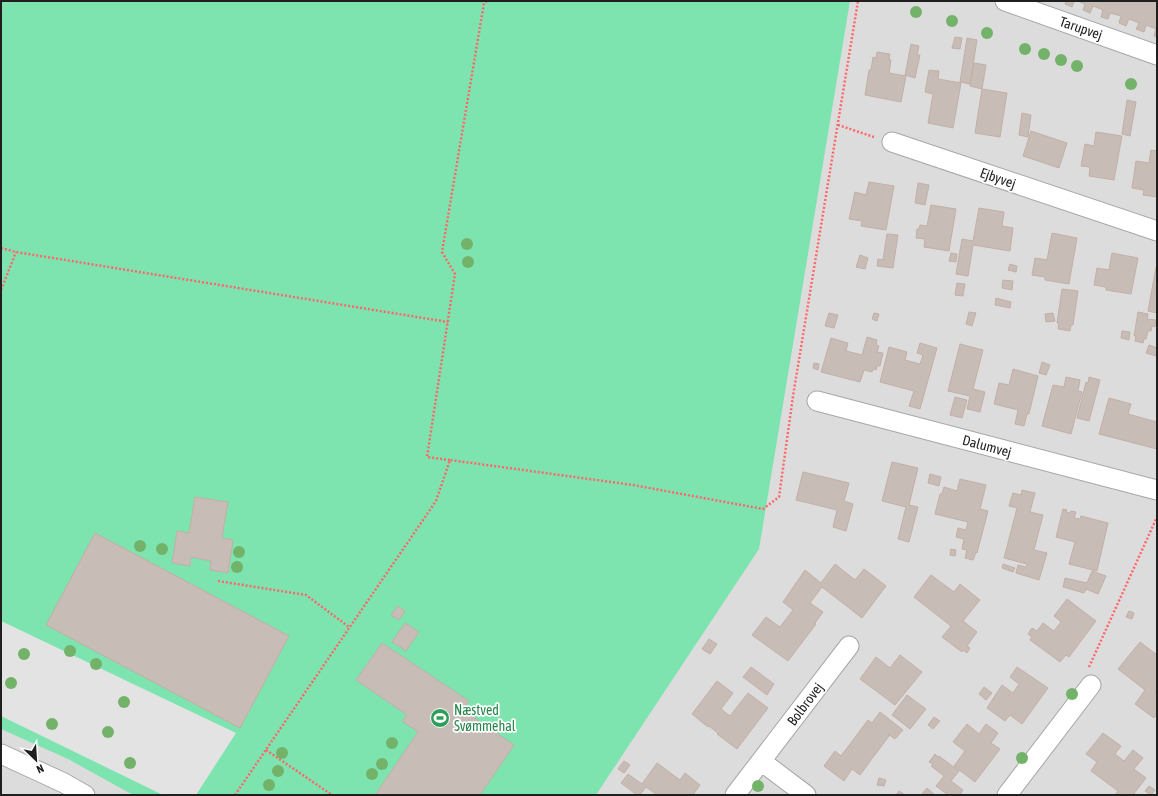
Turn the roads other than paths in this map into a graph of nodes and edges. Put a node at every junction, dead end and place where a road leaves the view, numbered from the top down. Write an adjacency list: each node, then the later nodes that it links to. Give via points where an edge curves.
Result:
1 (1005, 1): 2 (street, Tarupvej)
2 (1157, 55)
3 (892, 142): 4 (street, Ejbyvej)
4 (1157, 231)
5 (817, 401): 6 (street, Dalumvej)
6 (1157, 490)
7 (849, 646): 10 (street, Bolbrovej)
8 (1091, 685): 14 (street)
9 (1, 754): 11 (street)
10 (762, 761): 12 (street, Bolbrovej); 13 (street)
11 (85, 795)
12 (735, 795)
13 (806, 795)
14 (1007, 795)

